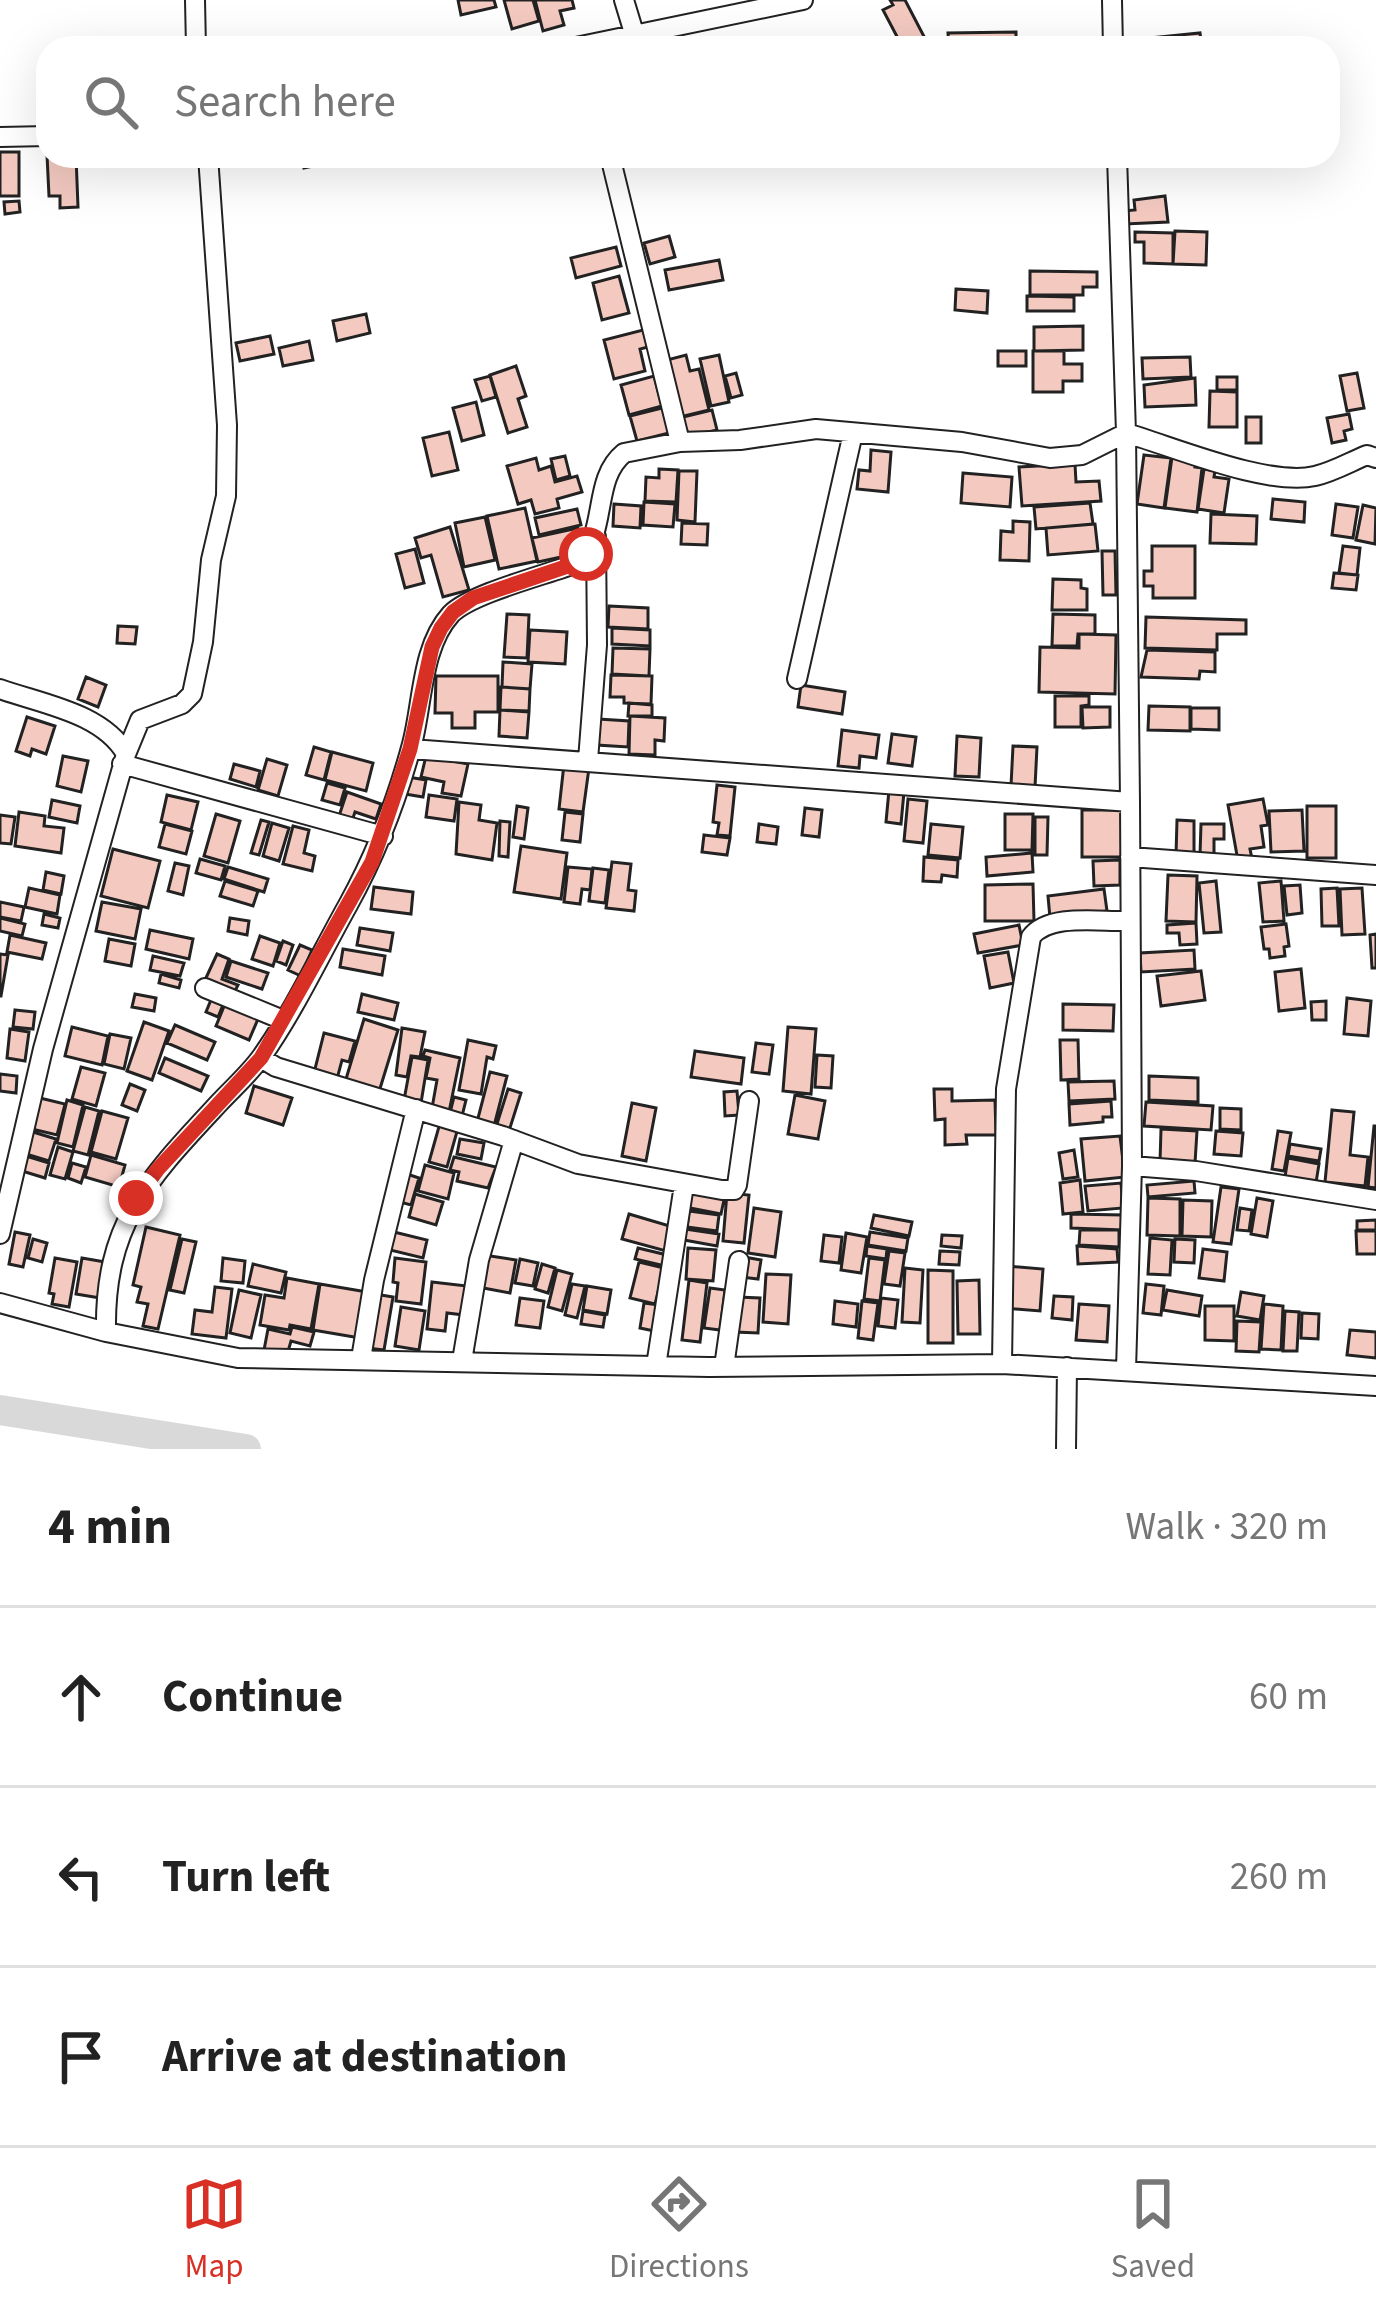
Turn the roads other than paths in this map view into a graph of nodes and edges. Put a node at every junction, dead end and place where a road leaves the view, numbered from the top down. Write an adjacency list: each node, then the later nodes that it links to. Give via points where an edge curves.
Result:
1 (195, 0): 6 (street)
2 (624, 0): 5 (street)
3 (803, 0): 5 (street)
4 (1112, 0): 8 (street)
5 (634, 33): 7 (street)
6 (196, 36)
7 (622, 36)
8 (1113, 36)
9 (36, 136): 10 (street)
10 (0, 137)
11 (209, 168): 22 (street, via 226,496 192,694 140,720)
12 (613, 168): 16 (street)
13 (1117, 168): 15 (street)
14 (853, 433): 15 (street, via 1049,458 1082,455); 16 (street); 19 (street)
15 (1126, 433): 17 (street, via 1282,478 1318,476); 24 (street)
16 (680, 442): 18 (street, via 615,460)
17 (1373, 452)
18 (596, 536): 21 (street, via 577,563 453,612 432,647); 23 (street)
19 (797, 679)
20 (0, 689): 22 (street, via 95,722 116,736)
21 (410, 749): 23 (street); 25 (street)
22 (124, 759): 25 (street); 38 (street)
23 (588, 760): 24 (street)
24 (1130, 802): 26 (street)
25 (382, 836): 30 (street)
26 (1130, 857): 27 (street); 28 (street)
27 (1376, 874)
28 (1128, 921): 35 (street); 44 (street, via 1050,923 1031,937 1006,1089)
29 (205, 988): 30 (street)
30 (283, 1020): 31 (street)
31 (261, 1058): 33 (street); 41 (street, via 136,1198 116,1245)
32 (749, 1101): 36 (street, via 735,1188)
33 (416, 1109): 34 (street); 42 (street)
34 (514, 1140): 36 (street, via 578,1164); 43 (street, via 479,1260)
35 (1132, 1166): 37 (street); 48 (street)
36 (684, 1186): 45 (street)
37 (1376, 1200)
38 (0, 1234)
39 (739, 1261): 46 (street)
40 (0, 1303): 41 (street)
41 (106, 1332): 42 (street, via 238,1358)
42 (362, 1359): 43 (street)
43 (463, 1361): 45 (street)
44 (1002, 1364): 46 (street); 47 (street)
45 (656, 1366): 46 (street)
46 (724, 1367)
47 (1067, 1367): 48 (street); 50 (street)
48 (1126, 1370): 49 (street)
49 (1376, 1386)
50 (1066, 1449)

